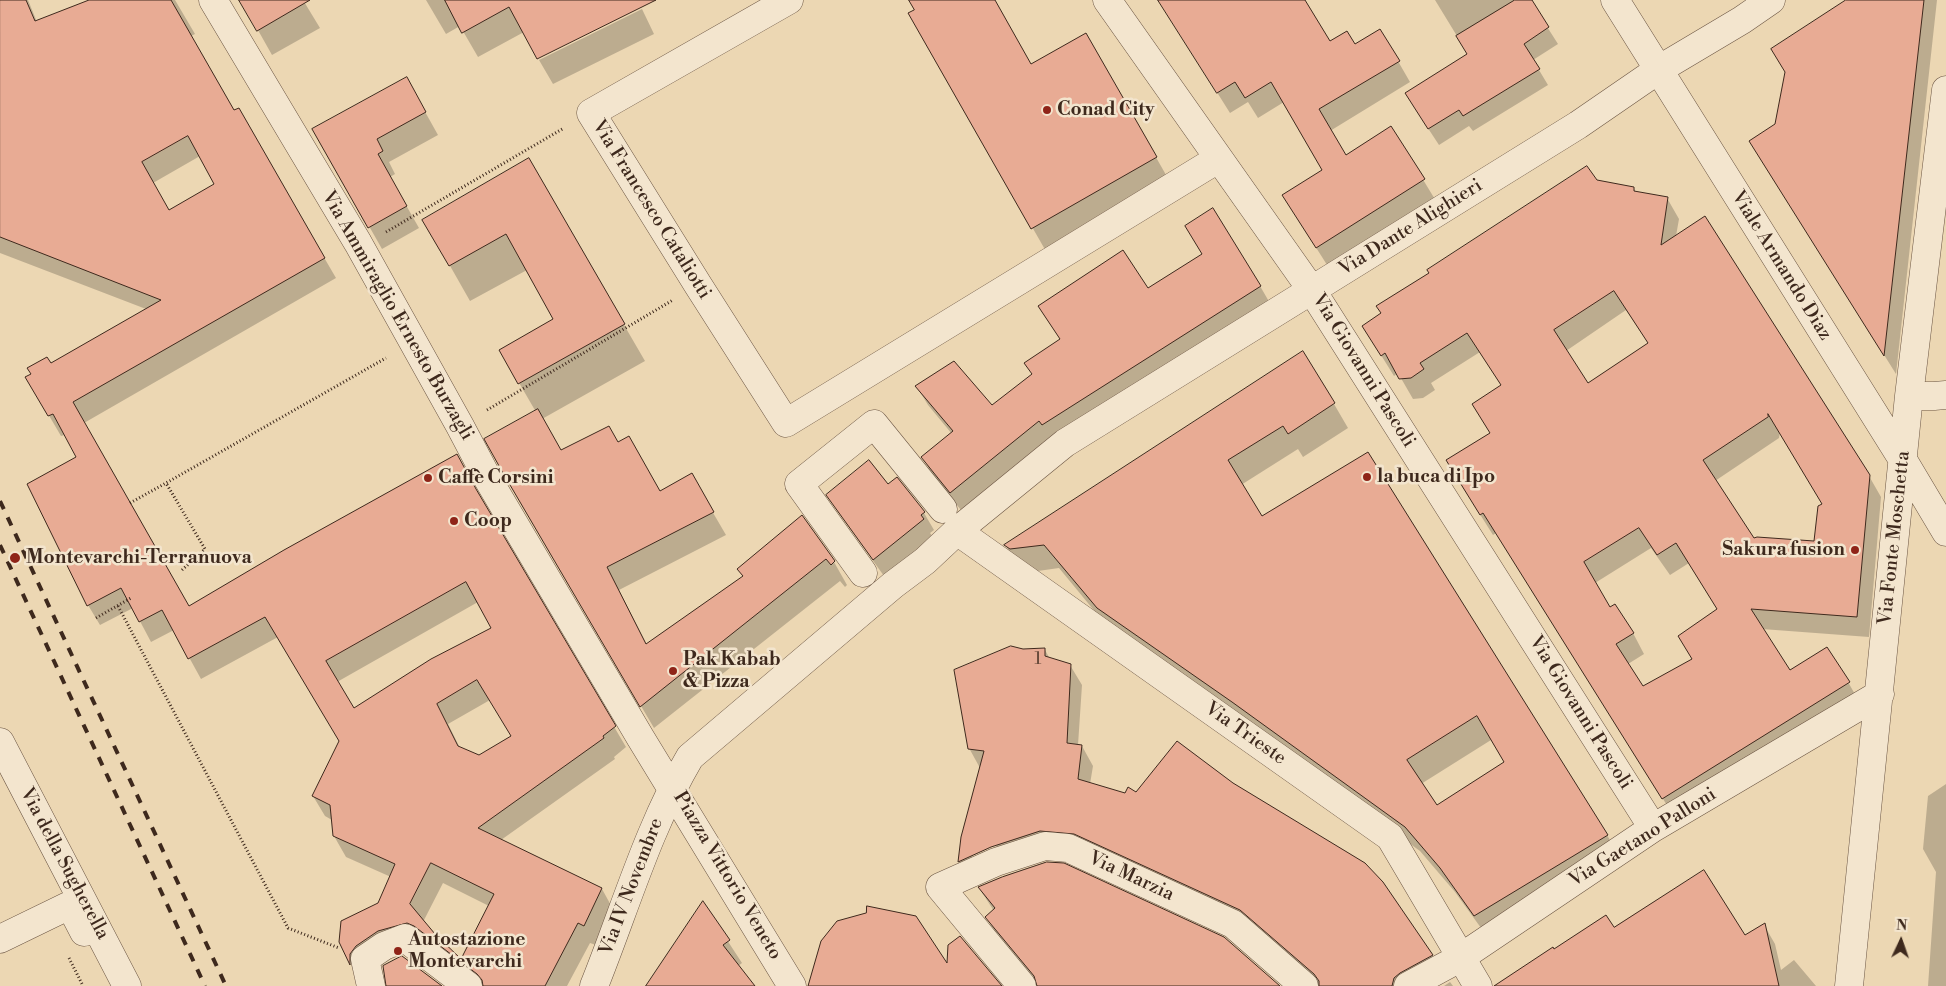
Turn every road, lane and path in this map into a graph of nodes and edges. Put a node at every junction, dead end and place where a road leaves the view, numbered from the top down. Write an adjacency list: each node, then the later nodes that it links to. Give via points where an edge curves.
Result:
1 (213, 0): 13 (street, Via Ammiraglio Ernesto Burzagli)
2 (789, 0): 8 (street, Via Francesco Cataliotti)
3 (1107, 0): 9 (street, Via Giovanni Pascoli)
4 (1615, 0): 6 (street, Viale Armando Diaz)
5 (1771, 0): 6 (street, Via Dante Alighieri)
6 (1658, 70): 12 (street, Via Dante Alighieri, via 1578,125); 17 (street, Viale Armando Diaz)
7 (1946, 90): 15 (street, Via Fonte Moschetta)
8 (590, 112): 10 (path); 11 (street, Via Francesco Cataliotti)
9 (1218, 159): 11 (street, Via Francesco Cataliotti, via 786,423); 12 (street, Via Giovanni Pascoli)
10 (382, 234)
11 (698, 285): 16 (path)
12 (1311, 289): 20 (street, Via Dante Alighieri); 30 (street, Via Giovanni Pascoli)
13 (413, 342): 16 (street, Via Ammiraglio Ernesto Burzagli); 18 (path)
14 (1946, 395): 15 (street)
15 (1909, 396): 17 (street, Via Fonte Moschetta)
16 (460, 426): 29 (street, Via Ammiraglio Ernesto Burzagli, via 489,481)
17 (1903, 460): 21 (street, Viale Armando Diaz); 27 (street, Via Fonte Moschetta)
18 (166, 482): 19 (path); 22 (path, via 205,549)
19 (130, 503)
20 (950, 520): 23 (street, Via Trieste, via 874,424 799,484); 29 (street, Piazza Vittorio Veneto, via 925,561 690,757); 32 (street, Via Trieste, via 1390,837)
21 (1946, 532)
22 (182, 570)
23 (863, 573)
24 (130, 598): 25 (path)
25 (118, 606): 26 (path); 33 (path, via 288,928)
26 (96, 618)
27 (1880, 694): 30 (street, Via Gaetano Palloni); 44 (street, Via Fonte Moschetta)
28 (0, 742): 35 (street, Via della Sugherella)
29 (672, 788): 38 (street, Via IV Novembre, via 656,821); 39 (street, Piazza Vittorio Veneto)
30 (1654, 828): 32 (street, Via Gaetano Palloni)
31 (0, 939): 34 (street, via 70,904)
32 (1460, 958): 42 (street, Via Gaetano Palloni); 43 (street, Via Trieste)
33 (365, 959): 36 (street); 37 (street, via 384,946 405,938)
34 (113, 986)
35 (127, 986)
36 (371, 986)
37 (468, 986)
38 (594, 986)
39 (792, 986)
40 (1022, 986): 41 (street, Via Marzia, via 940,887 996,862 1045,846 1068,848 1233,924)
41 (1304, 986)
42 (1408, 986)
43 (1478, 986)
44 (1849, 986)

